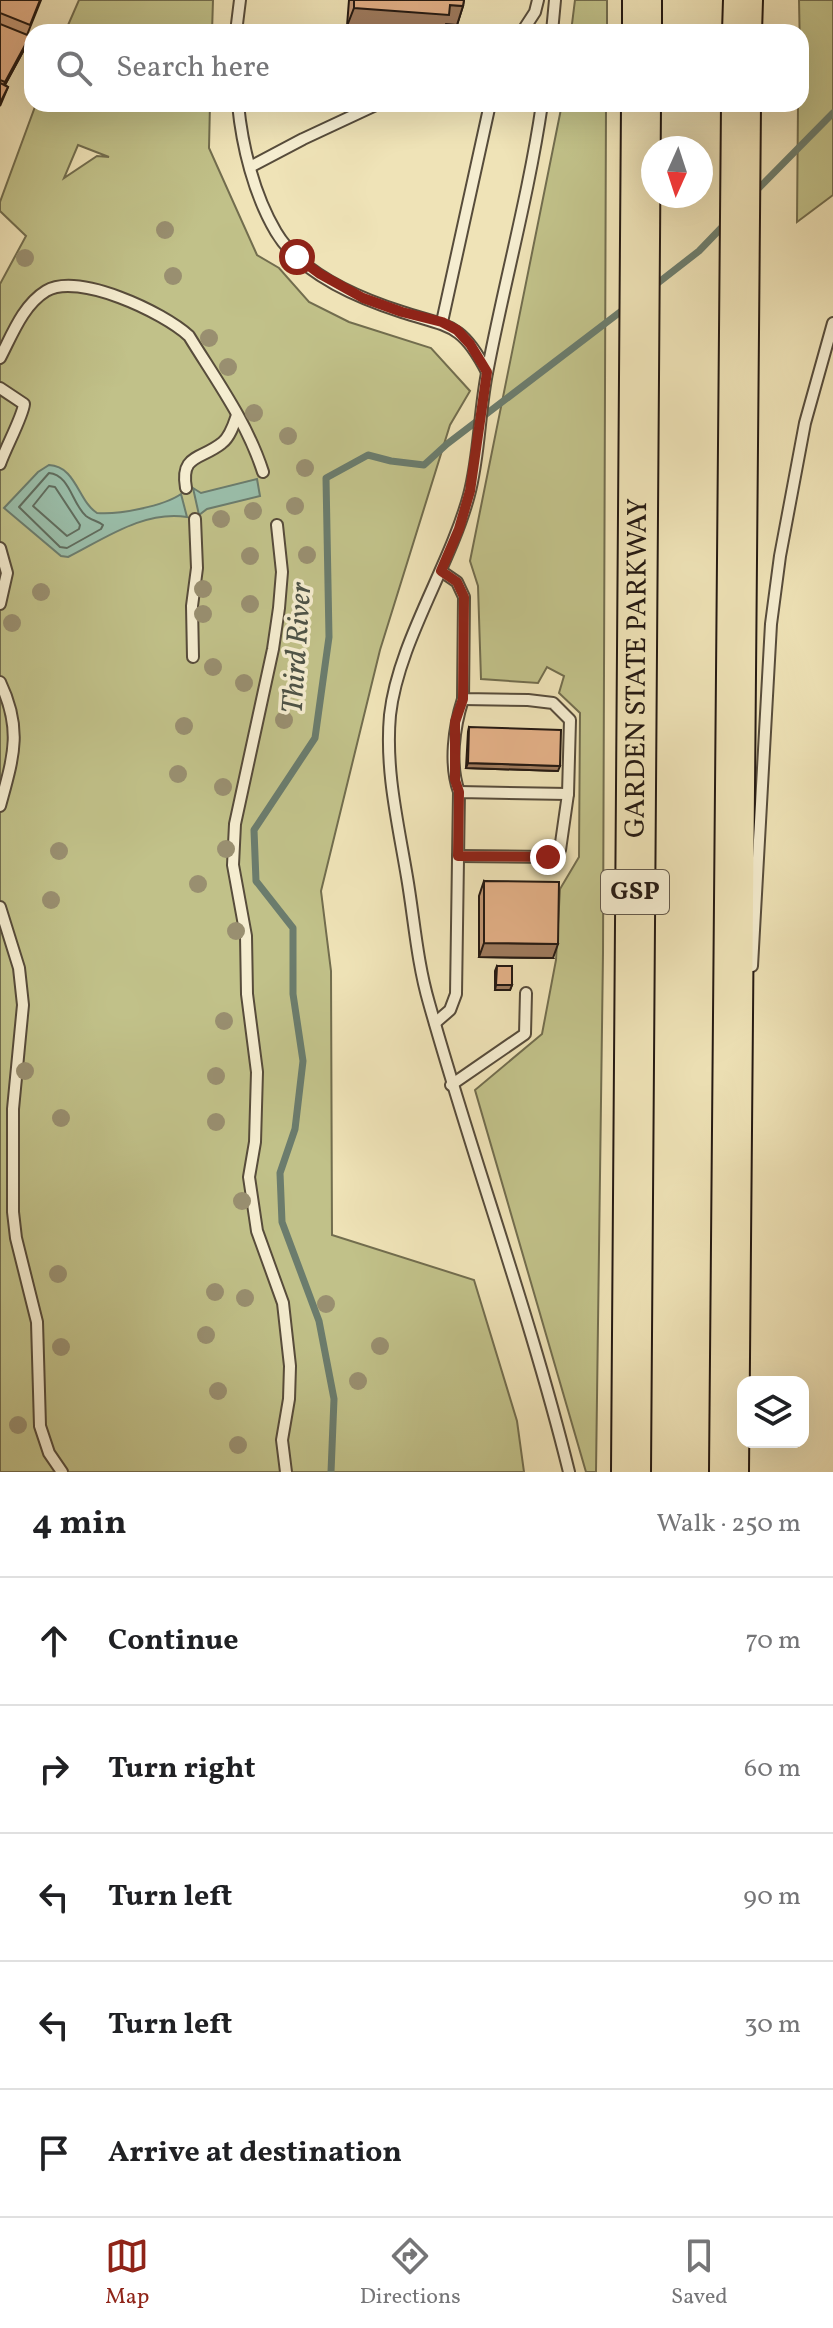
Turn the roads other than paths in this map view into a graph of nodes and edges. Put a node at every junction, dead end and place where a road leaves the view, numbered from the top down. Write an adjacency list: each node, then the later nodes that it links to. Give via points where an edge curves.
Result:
1 (240, 0): 6 (lane)
2 (538, 0): 7 (lane)
3 (555, 0): 8 (lane)
4 (642, 0): 9 (highway)
5 (743, 0): 10 (highway)
6 (237, 24)
7 (527, 24)
8 (553, 24)
9 (642, 24)
10 (742, 24)
11 (240, 112): 17 (lane)
12 (361, 112): 17 (lane)
13 (488, 112): 18 (lane)
14 (541, 112): 21 (lane)
15 (641, 112): 49 (highway, GARDEN STATE PARKWAY / GSP)
16 (741, 112): 45 (highway)
17 (250, 167): 18 (lane, via 276,233 297,257 363,298)
18 (442, 322): 21 (lane, via 470,344)
19 (833, 323): 40 (lane, via 799,450 771,624)
20 (0, 358): 23 (lane, via 36,298 62,284 78,285 128,301 180,328)
21 (487, 372): 30 (lane, via 475,465 459,529)
22 (0, 388): 24 (lane, via 24,404)
23 (237, 415): 25 (lane); 26 (lane, via 225,441 186,466)
24 (0, 464)
25 (263, 472)
26 (186, 488)
27 (195, 519): 32 (lane)
28 (277, 525): 47 (lane, via 279,608 235,824 233,865 246,936 257,1072 249,1177 257,1231 283,1303 290,1366 282,1440)
29 (0, 548): 31 (lane, via 7,573)
30 (441, 571): 34 (lane, via 457,582 464,597); 42 (lane, via 398,676 389,750 421,966)
31 (0, 604)
32 (193, 657)
33 (0, 682): 37 (lane, via 15,724)
34 (463, 699): 35 (lane, via 455,722); 36 (lane, via 553,703 570,720)
35 (459, 792): 36 (lane); 38 (lane)
36 (568, 794): 38 (lane, via 560,850 548,857)
37 (0, 806)
38 (458, 856): 42 (lane, via 456,994 450,1010)
39 (0, 907): 46 (lane, via 19,968 23,1005 13,1109 13,1212 37,1322 40,1426)
40 (751, 977)
41 (526, 993): 43 (lane, via 525,1034)
42 (435, 1023): 43 (lane)
43 (451, 1085): 48 (lane)
44 (744, 1118): 45 (lane)
45 (730, 1368): 50 (highway)
46 (62, 1472)
47 (286, 1472)
48 (569, 1472)
49 (631, 1472)
50 (729, 1472)

